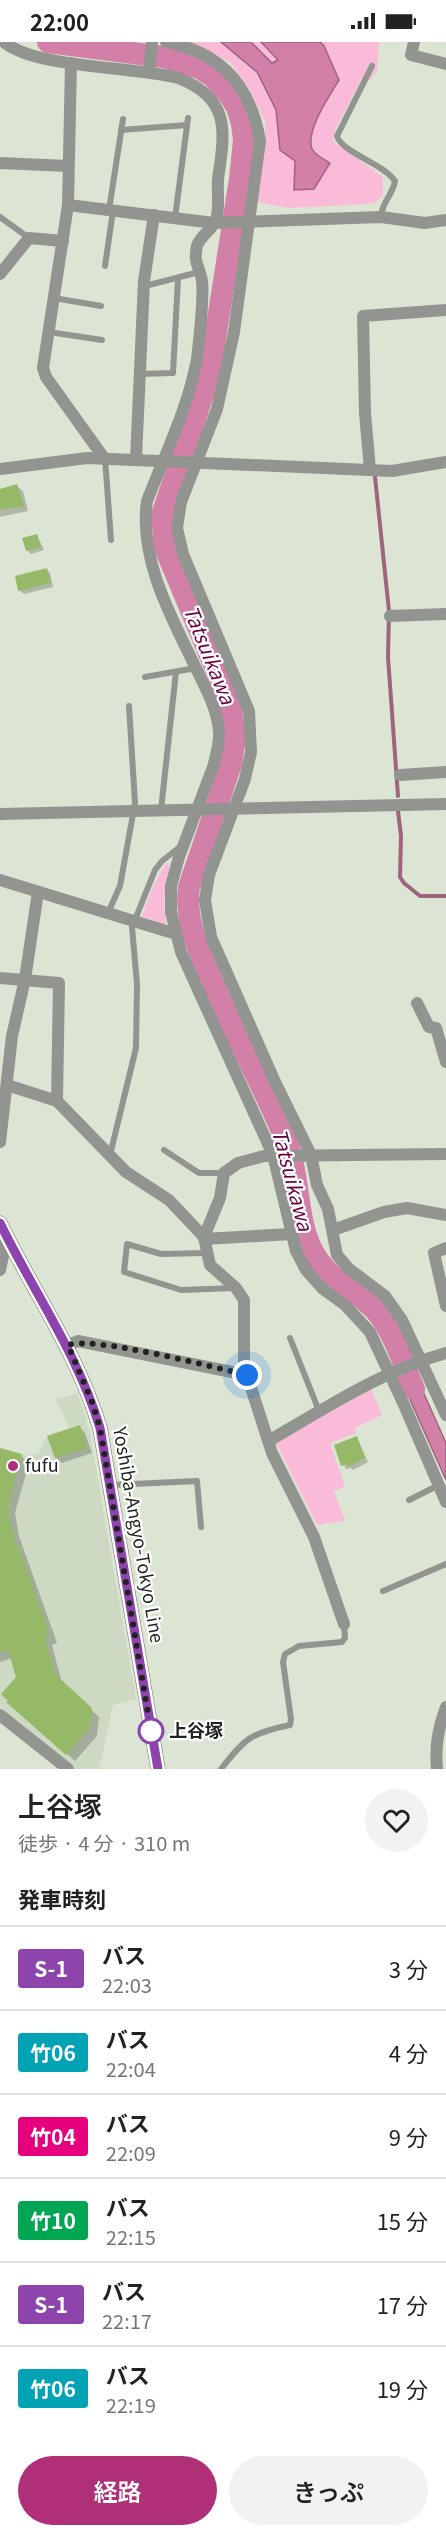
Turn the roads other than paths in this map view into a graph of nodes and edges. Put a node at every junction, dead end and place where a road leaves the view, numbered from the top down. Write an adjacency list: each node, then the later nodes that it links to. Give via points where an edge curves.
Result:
1 (152, 42): 8 (street)
2 (166, 42): 21 (street, via 187,46 216,62 250,100 260,141)
3 (414, 42): 6 (street, via 411,55)
4 (5, 48): 5 (street)
5 (71, 63): 8 (street); 12 (street)
6 (446, 64)
7 (372, 66): 17 (lane, via 337,136 342,144 387,172 394,182 381,208)
8 (149, 72): 20 (street, via 189,82 220,112 223,151)
9 (123, 119): 10 (lane)
10 (121, 130): 14 (lane); 18 (lane, via 188,121)
11 (0, 164): 12 (street)
12 (68, 166): 13 (street)
13 (68, 205): 14 (street); 23 (street)
14 (111, 210): 15 (street); 24 (lane)
15 (154, 215): 18 (street); 28 (street)
16 (0, 217): 22 (lane)
17 (381, 217): 19 (street, via 424,223); 21 (street)
18 (175, 219): 20 (street)
19 (446, 220)
20 (217, 223): 21 (street); 25 (street, via 198,243 195,264)
21 (246, 223): 38 (street, via 234,332 217,409)
22 (29, 238): 23 (street); 26 (street)
23 (63, 241): 29 (street)
24 (105, 266)
25 (199, 272): 27 (lane); 37 (street, via 202,280 197,357 188,397)
26 (0, 274)
27 (178, 279): 28 (lane); 34 (lane, via 173,373)
28 (144, 287): 34 (street)
29 (54, 298): 30 (lane); 32 (street)
30 (101, 306)
31 (446, 310): 41 (street, via 363,316)
32 (49, 332): 33 (lane); 35 (street, via 43,368 46,377)
33 (102, 340)
34 (140, 374): 36 (street)
35 (104, 458): 36 (street); 40 (street); 42 (lane)
36 (136, 459): 37 (street)
37 (164, 461): 38 (street); 45 (street, via 147,501 146,532 152,566)
38 (193, 462): 41 (street); 53 (street, via 177,528 183,554 249,711 251,752)
39 (446, 462): 41 (street, via 392,471)
40 (0, 469)
41 (370, 470)
42 (111, 540)
43 (446, 614): 44 (street)
44 (390, 616)
45 (196, 668): 46 (lane); 52 (street, via 213,704 219,731 218,752)
46 (176, 672): 47 (lane); 54 (lane)
47 (145, 677)
48 (129, 706): 55 (lane)
49 (446, 772): 50 (street)
50 (400, 775)
51 (446, 804): 53 (street)
52 (199, 809): 53 (street); 54 (street); 57 (street)
53 (232, 809): 74 (street, via 209,875 207,920)
54 (161, 810): 55 (street)
55 (134, 811): 56 (street); 60 (lane, via 120,886)
56 (0, 814)
57 (183, 844): 61 (lane, via 155,870); 62 (street, via 171,886)
58 (0, 880): 59 (street)
59 (38, 892): 60 (street); 64 (street)
60 (108, 913): 61 (street)
61 (133, 921): 62 (street); 72 (lane, via 138,1031)
62 (176, 934): 73 (street, via 230,1064)
63 (0, 978): 64 (street)
64 (26, 979): 67 (street, via 12,1036); 68 (street, via 59,982)
65 (417, 1004): 66 (street, via 429,1027 436,1028)
66 (446, 1062)
67 (7, 1085): 68 (street); 69 (street)
68 (57, 1101): 72 (street)
69 (0, 1142)
70 (164, 1150): 75 (lane, via 199,1173)
71 (446, 1154): 74 (street)
72 (110, 1155): 80 (street, via 126,1172 169,1200)
73 (277, 1155): 74 (street); 75 (street, via 238,1163); 79 (street)
74 (307, 1155): 78 (street)
75 (224, 1173): 80 (street, via 220,1198)
76 (446, 1215): 78 (street, via 407,1208)
77 (3, 1230): 83 (street); 87 (main road, Yoshiba-Angyo-Tokyo Line)
78 (333, 1230): 89 (street, via 337,1256 386,1296 402,1320)
79 (291, 1234): 80 (street); 90 (street, via 306,1270 362,1321)
80 (204, 1238): 82 (street)
81 (446, 1248): 85 (street, via 434,1252)
82 (207, 1253): 84 (street, via 210,1265); 84 (lane, via 161,1254 128,1244 123,1272 181,1290)
83 (0, 1270)
84 (236, 1288): 91 (street, via 244,1300)
85 (446, 1306)
86 (290, 1338): 92 (lane)
87 (68, 1345): 91 (street, via 78,1341); 95 (main road, Yoshiba-Angyo-Tokyo Line, via 98,1419)
88 (446, 1353): 89 (street)
89 (418, 1361): 90 (street); 93 (street)
90 (391, 1373): 92 (street); 96 (street)
91 (247, 1375): 94 (street)
92 (319, 1412): 94 (street)
93 (446, 1415)
94 (270, 1440): 102 (street, via 272,1453 314,1538)
95 (111, 1485): 99 (lane, via 197,1481); 106 (main road, Yoshiba-Angyo-Tokyo Line)
96 (439, 1485): 97 (lane); 98 (street)
97 (409, 1500)
98 (446, 1502)
99 (201, 1527)
100 (446, 1564): 101 (lane)
101 (383, 1591)
102 (344, 1624): 107 (lane, via 342,1642 299,1646 285,1654 290,1725 249,1736)
103 (446, 1707): 108 (street, via 435,1748)
104 (0, 1716): 105 (street)
105 (68, 1769)
106 (158, 1769)
107 (221, 1769)
108 (437, 1769)

